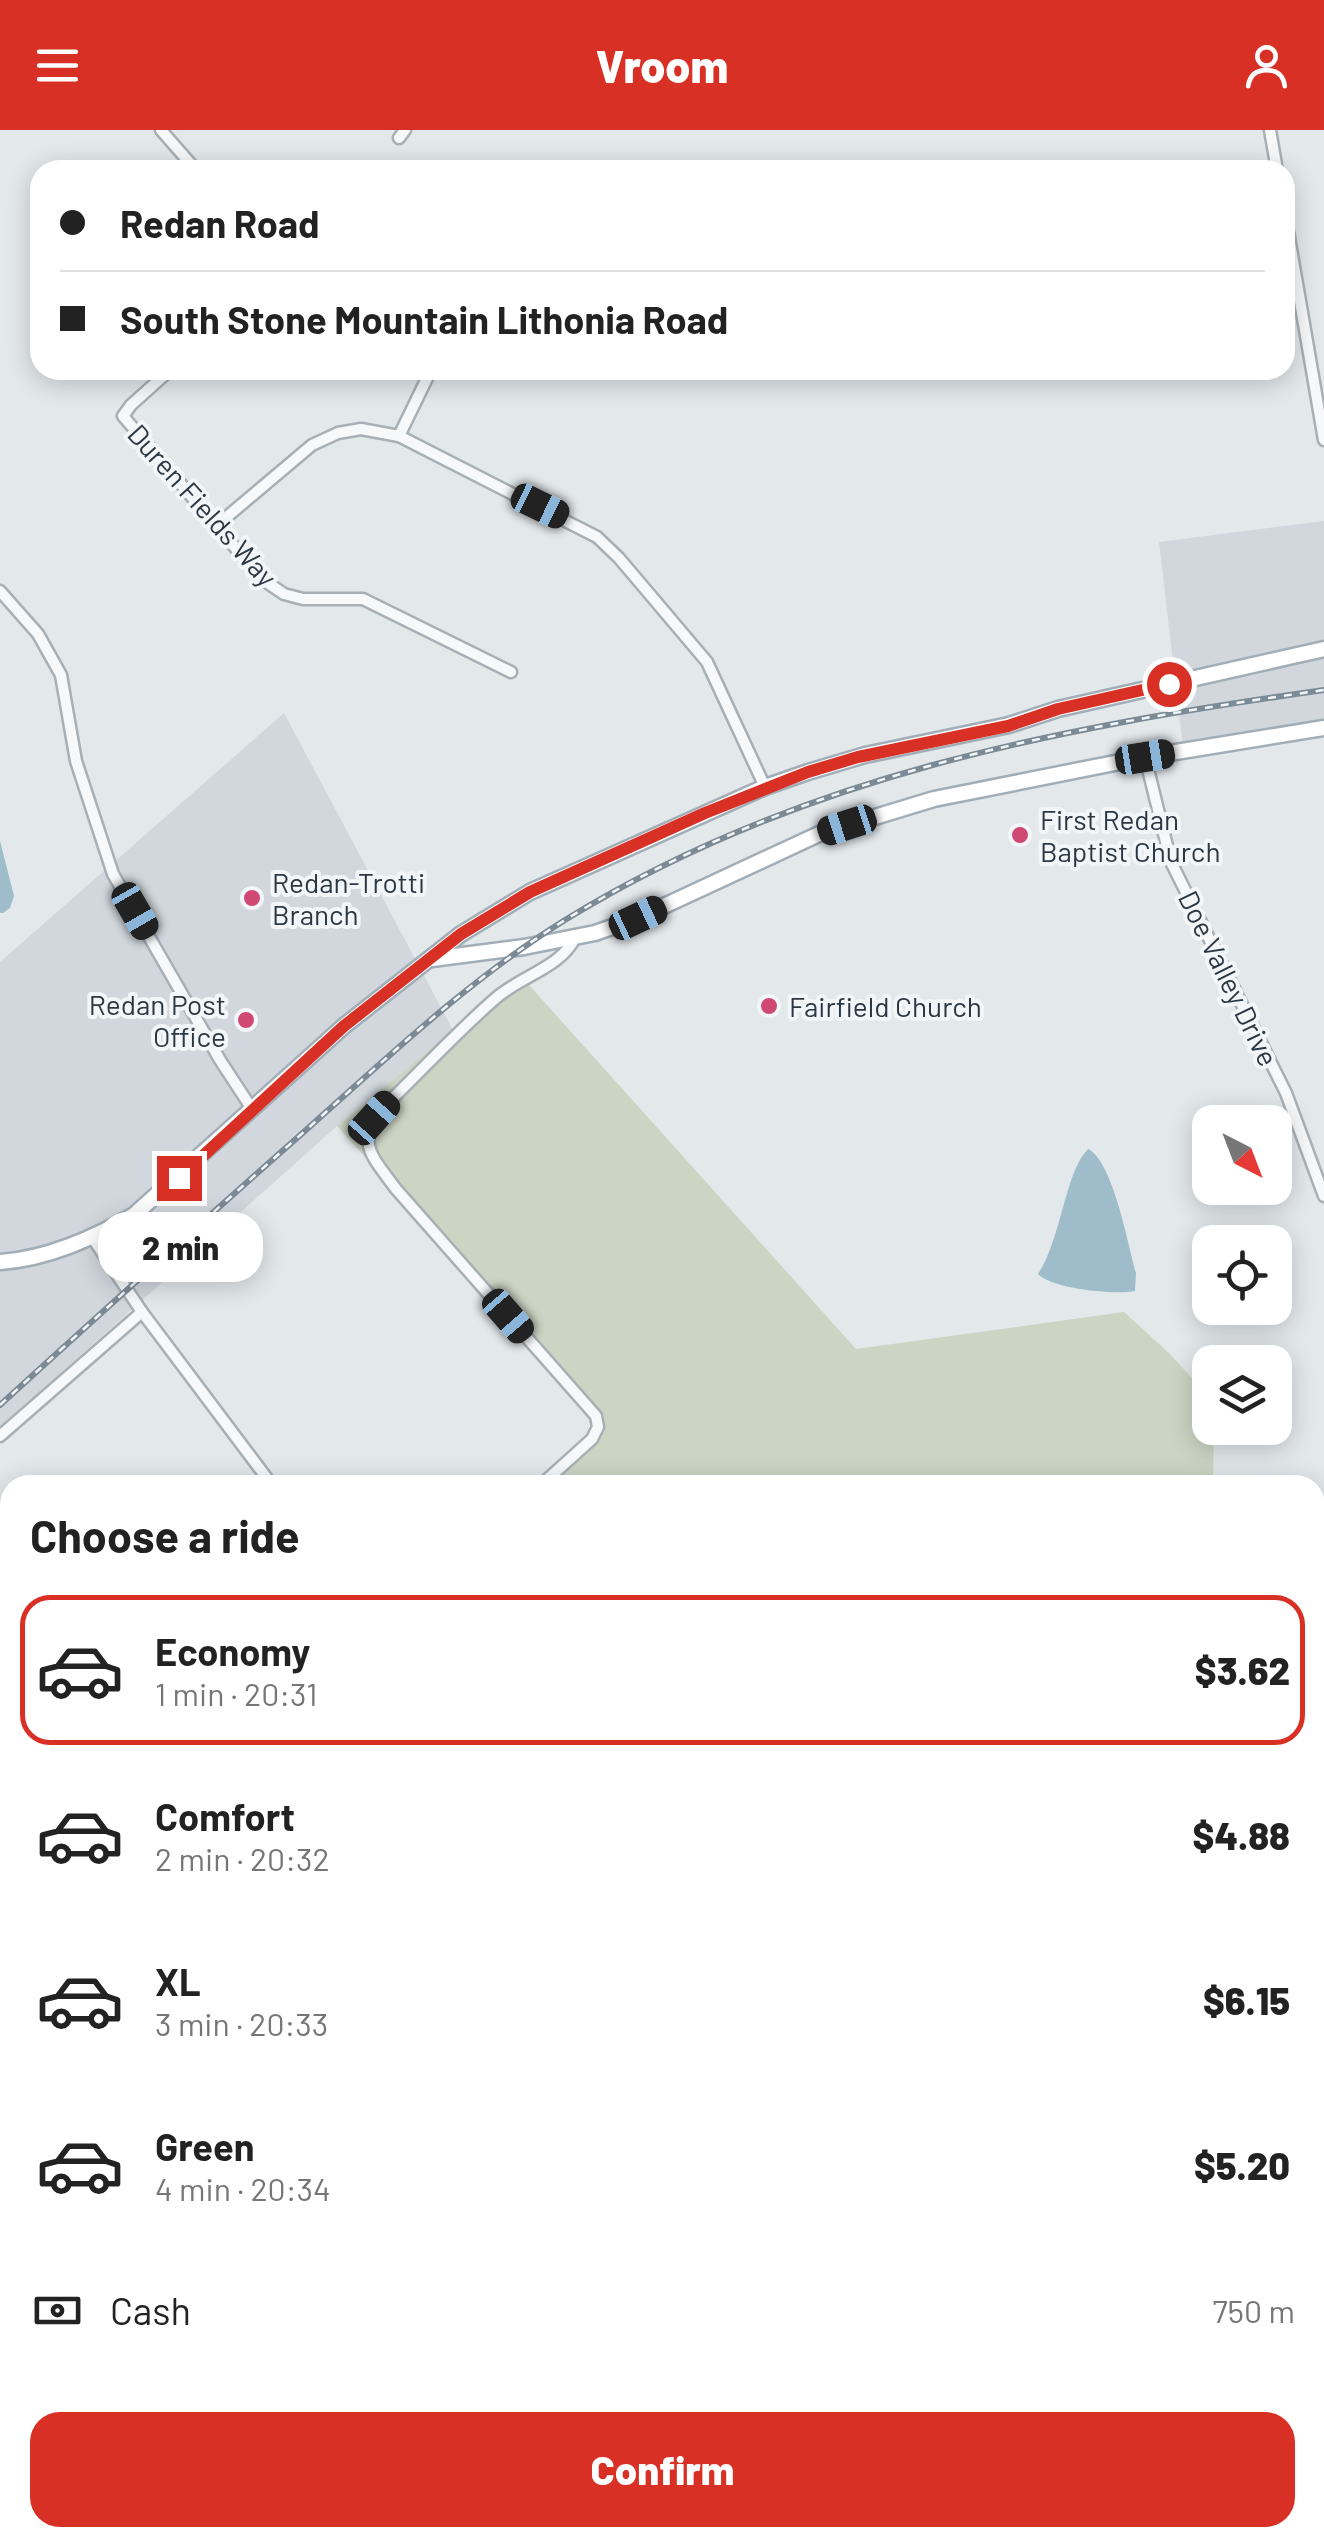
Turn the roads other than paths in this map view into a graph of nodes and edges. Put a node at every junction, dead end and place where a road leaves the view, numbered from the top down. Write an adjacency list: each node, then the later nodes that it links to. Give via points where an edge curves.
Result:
1 (1270, 130): 4 (street)
2 (165, 132): 3 (street)
3 (188, 160)
4 (1275, 160)
5 (1295, 272): 9 (street)
6 (159, 380): 10 (street, Duren Fields Way, via 123,416)
7 (426, 380): 8 (street)
8 (399, 436): 10 (street, via 338,432 312,445); 16 (street, via 575,524 619,558 707,662)
9 (1324, 440)
10 (216, 526): 13 (street, Duren Fields Way, via 284,594 363,600)
11 (0, 591): 19 (street, via 38,634 62,675 76,761 114,874)
12 (1324, 650): 16 (main road, via 858,757)
13 (511, 672)
14 (1324, 728): 15 (main road)
15 (1145, 757): 17 (main road, via 982,788 819,834 638,918); 20 (street, Doe Valley Drive, via 1171,862 1286,1093)
16 (765, 787): 18 (main road, via 530,892)
17 (575, 938): 18 (main road); 26 (street, via 567,954 494,1000 390,1101 374,1118 367,1151 598,1422 592,1439)
18 (432, 959): 19 (main road)
19 (252, 1109): 21 (main road, via 134,1215)
20 (1324, 1196)
21 (92, 1236): 22 (main road); 23 (street)
22 (0, 1262)
23 (142, 1312): 24 (street); 25 (street)
24 (0, 1436)
25 (264, 1475)
26 (552, 1475)

